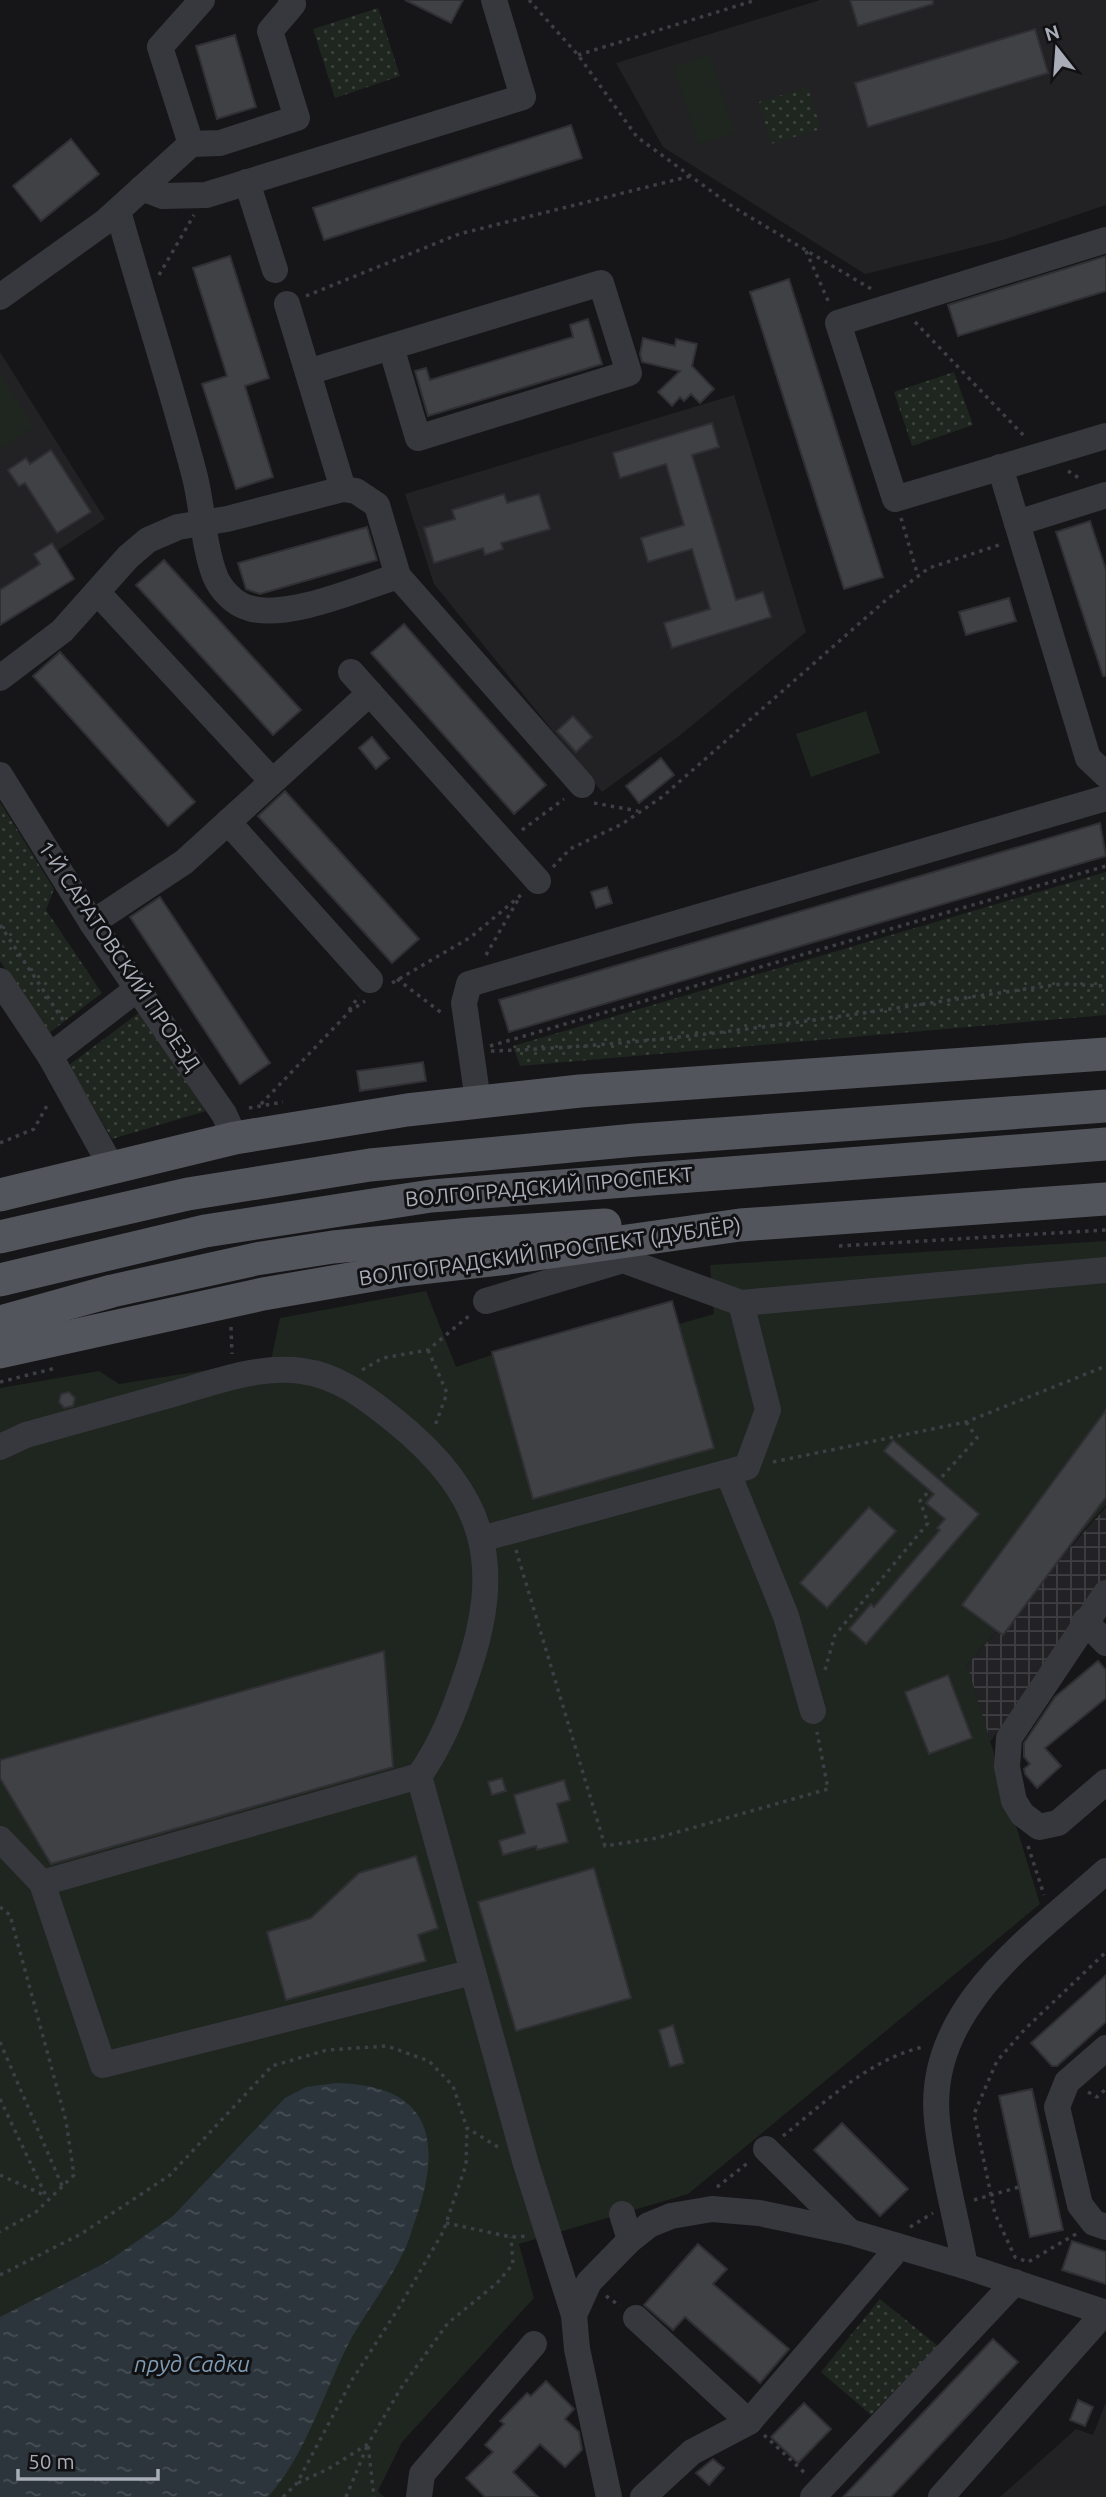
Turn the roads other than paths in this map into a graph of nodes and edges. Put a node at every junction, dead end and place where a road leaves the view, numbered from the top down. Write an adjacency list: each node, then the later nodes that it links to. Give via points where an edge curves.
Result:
1 (202, 0): 4 (street, via 160,47)
2 (291, 0): 4 (street, via 293,4 270,31 297,118 220,143)
3 (494, 0): 5 (street, via 523,97)
4 (191, 144): 6 (street)
5 (247, 182): 6 (street, via 206,195 163,196); 9 (street)
6 (142, 188): 7 (street)
7 (118, 211): 10 (street); 18 (street, via 196,480)
8 (1106, 240): 15 (street, via 838,323 895,499)
9 (275, 270)
10 (0, 297)
11 (287, 304): 13 (street)
12 (391, 347): 12 (street, via 601,283 629,373 418,438); 13 (street)
13 (308, 372): 17 (street)
14 (1106, 436): 15 (street)
15 (1000, 467): 19 (street)
16 (1095, 488): 19 (street)
17 (342, 489): 18 (street); 20 (street, via 356,491 377,505)
18 (203, 523): 20 (street, via 216,577 234,600 248,608 289,608); 21 (street, via 178,527 148,540)
19 (1019, 530): 26 (street, via 1087,758)
20 (398, 576): 28 (street)
21 (97, 592): 23 (street, via 62,631); 27 (street)
22 (351, 672): 24 (street)
23 (0, 678)
24 (370, 692): 27 (street); 31 (street, via 505,842)
25 (0, 775): 32 (street, 1-Й САРАТОВСКИЙ ПРОЕЗД)
26 (1106, 775)
27 (272, 781): 30 (street)
28 (586, 793)
29 (1106, 798): 38 (street, via 469,984 464,992)
30 (228, 822): 32 (street, via 184,862); 34 (street)
31 (530, 888)
32 (92, 923): 35 (street, 1-Й САРАТОВСКИЙ ПРОЕЗД)
33 (0, 981): 37 (street)
34 (376, 988)
35 (137, 989): 37 (street); 40 (street, 1-Й САРАТОВСКИЙ ПРОЕЗД, via 225,1114)
36 (1106, 1055): 38 (main road)
37 (50, 1056): 42 (street)
38 (478, 1101): 40 (main road)
39 (1095, 1107): 47 (main road, ВОЛГОГРАДСКИЙ ПРОСПЕКТ, via 533,1148 370,1165 188,1194)
40 (236, 1138): 42 (main road)
41 (1095, 1145): 43 (main road, ВОЛГОГРАДСКИЙ ПРОСПЕКТ)
42 (111, 1166): 44 (main road)
43 (639, 1178): 48 (main road); 51 (main road, ВОЛГОГРАДСКИЙ ПРОСПЕКТ, via 334,1209 205,1231)
44 (0, 1195)
45 (1106, 1199): 46 (main road, ВОЛГОГРАДСКИЙ ПРОСПЕКТ (ДУБЛЁР))
46 (740, 1225): 48 (main road, via 597,1225); 49 (main road, ВОЛГОГРАДСКИЙ ПРОСПЕКТ (ДУБЛЁР))
47 (0, 1237)
48 (333, 1248): 54 (main road, via 256,1259 112,1291)
49 (621, 1251): 52 (street); 53 (street); 55 (main road, ВОЛГОГРАДСКИЙ ПРОСПЕКТ (ДУБЛЁР), via 402,1270 276,1292)
50 (1106, 1270): 53 (street)
51 (0, 1280)
52 (486, 1301)
53 (741, 1303): 57 (street, via 768,1410)
54 (0, 1322)
55 (0, 1352)
56 (0, 1447): 58 (street, via 26,1435 235,1377 272,1369 304,1371 342,1382 428,1448 466,1501)
57 (738, 1470): 58 (street); 62 (street)
58 (481, 1539): 63 (street, via 488,1570 478,1642 438,1749)
59 (1106, 1593): 60 (street)
60 (1085, 1621): 61 (street); 64 (street, via 1009,1738 1007,1767 1014,1801 1039,1827 1058,1823)
61 (1106, 1643)
62 (813, 1711)
63 (419, 1776): 67 (street); 68 (street)
64 (1106, 1782)
65 (0, 1839): 67 (street)
66 (1106, 1871): 76 (street, via 994,1972 949,2041 936,2090 937,2120)
67 (42, 1884): 68 (street, via 103,2065)
68 (473, 1972): 79 (street)
69 (1106, 2048): 72 (street, via 1067,2082 1057,2107 1080,2204)
70 (766, 2149): 73 (street)
71 (622, 2214): 74 (street)
72 (1100, 2225)
73 (850, 2232): 74 (street, via 759,2213 712,2209 688,2211 649,2225); 75 (street)
74 (630, 2240): 79 (street, via 589,2283)
75 (896, 2246): 76 (street); 82 (street)
76 (965, 2266): 77 (street)
77 (1015, 2282): 78 (street); 83 (street)
78 (1106, 2312): 87 (street)
79 (574, 2315): 85 (street)
80 (636, 2318): 82 (street)
81 (534, 2344): 84 (street, via 422,2474)
82 (749, 2422): 86 (street, via 692,2452)
83 (817, 2493)
84 (419, 2497)
85 (609, 2497)
86 (643, 2497)
87 (941, 2497)

